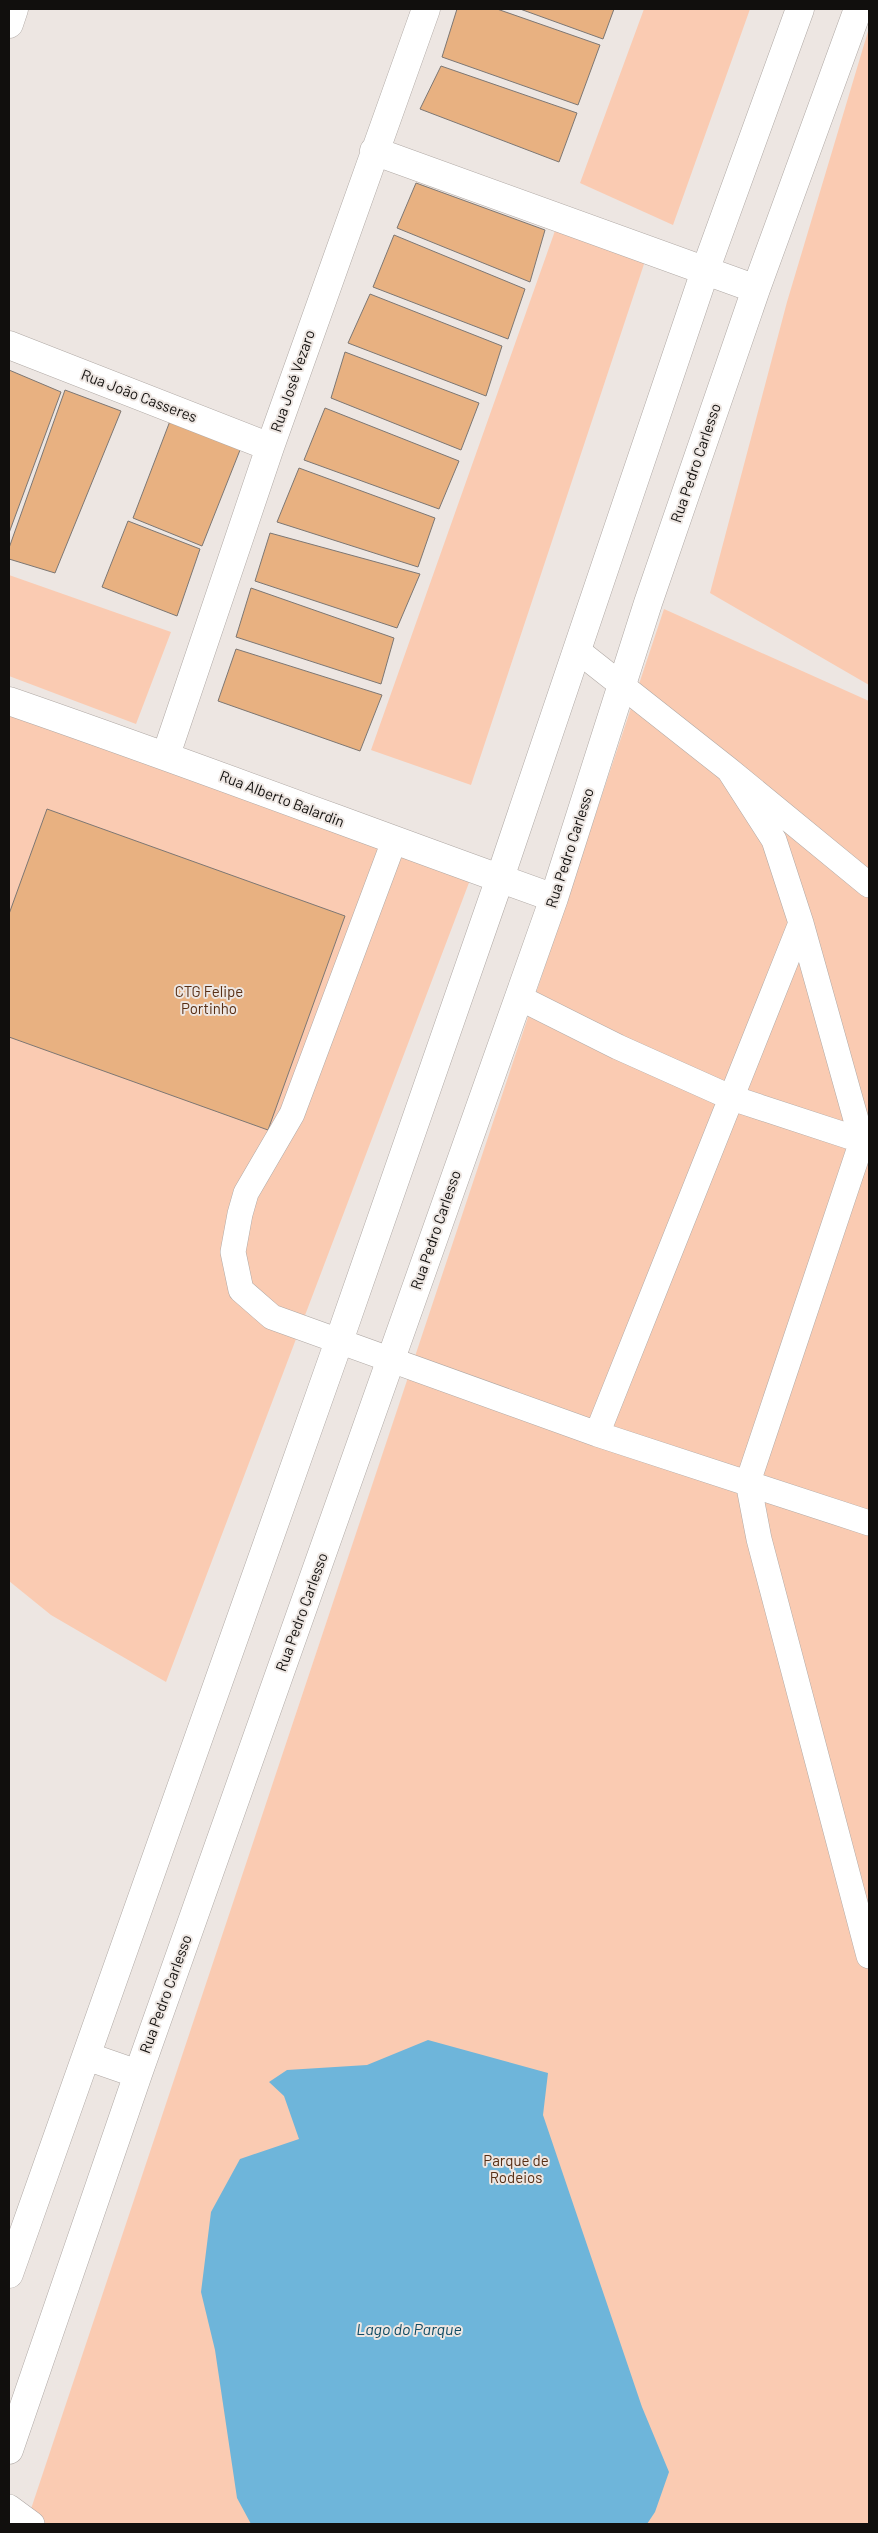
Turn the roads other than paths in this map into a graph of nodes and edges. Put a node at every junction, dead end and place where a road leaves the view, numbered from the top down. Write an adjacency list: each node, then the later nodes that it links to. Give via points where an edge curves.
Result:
1 (14, 9): 5 (street)
2 (426, 9): 6 (street, Rua José Vezaro)
3 (800, 9): 7 (street)
4 (858, 9): 8 (street, Rua Pedro Carlesso)
5 (9, 24)
6 (374, 151): 7 (street); 10 (street, Rua José Vezaro)
7 (705, 271): 8 (street); 11 (street)
8 (756, 288): 12 (street, Rua Pedro Carlesso)
9 (9, 345): 10 (street, Rua João Casseres)
10 (270, 447): 14 (street, Rua José Vezaro)
11 (577, 650): 12 (lane); 17 (street)
12 (623, 684): 15 (lane); 19 (street, Rua Pedro Carlesso)
13 (9, 701): 14 (street, Rua Alberto Balardin)
14 (166, 755): 16 (street, Rua Alberto Balardin)
15 (729, 770): 18 (lane); 20 (lane, via 774,840)
16 (394, 841): 17 (street, Rua Alberto Balardin); 24 (lane, via 292,1114 246,1193 233,1252 241,1290 272,1318)
17 (500, 878): 19 (street, Rua Alberto Balardin); 24 (street)
18 (869, 885)
19 (554, 898): 21 (street, Rua Pedro Carlesso)
20 (801, 923): 22 (lane); 23 (lane)
21 (518, 997): 22 (lane, via 618,1047); 25 (street, Rua Pedro Carlesso)
22 (732, 1098): 23 (lane); 26 (lane)
23 (866, 1142): 27 (lane)
24 (339, 1341): 25 (lane); 30 (street)
25 (391, 1361): 26 (lane); 31 (street, Rua Pedro Carlesso)
26 (597, 1434): 27 (lane)
27 (748, 1482): 28 (lane); 29 (lane, via 759,1539)
28 (869, 1523)
29 (869, 1956)
30 (86, 2056): 31 (street); 32 (street)
31 (138, 2074): 33 (street, Rua Pedro Carlesso)
32 (9, 2274)
33 (9, 2450)
34 (9, 2507): 35 (lane)
35 (32, 2524)

